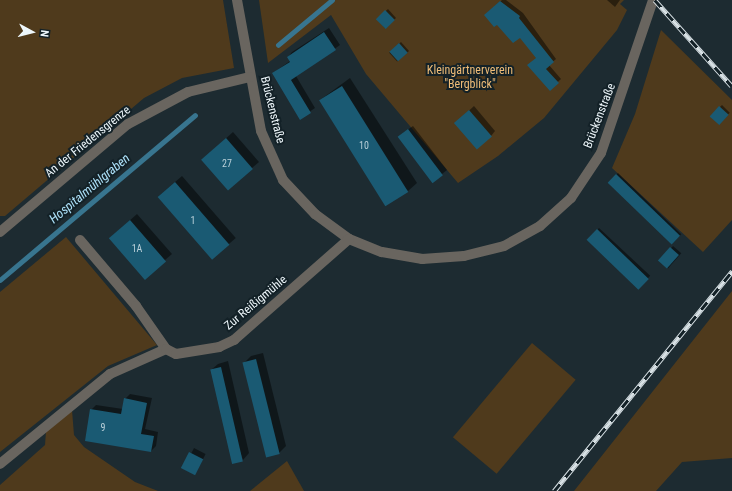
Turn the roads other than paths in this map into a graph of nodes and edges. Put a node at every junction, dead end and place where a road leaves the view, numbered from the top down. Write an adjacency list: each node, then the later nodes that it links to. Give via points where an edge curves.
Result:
1 (238, 0): 3 (street, Brückenstraße)
2 (653, 0): 5 (street, Brückenstraße, via 601,153 571,198 540,226 504,246 444,258 403,257)
3 (250, 77): 4 (street, An der Friedensgrenze, via 188,92 128,124); 5 (street, Brückenstraße, via 261,131 283,180 315,214)
4 (0, 232)
5 (349, 239): 7 (street, Zur Reißigmühle, via 234,340 219,347 176,354)
6 (80, 240): 7 (street, via 136,306)
7 (166, 349): 8 (street, via 110,374 59,413)
8 (0, 464)

